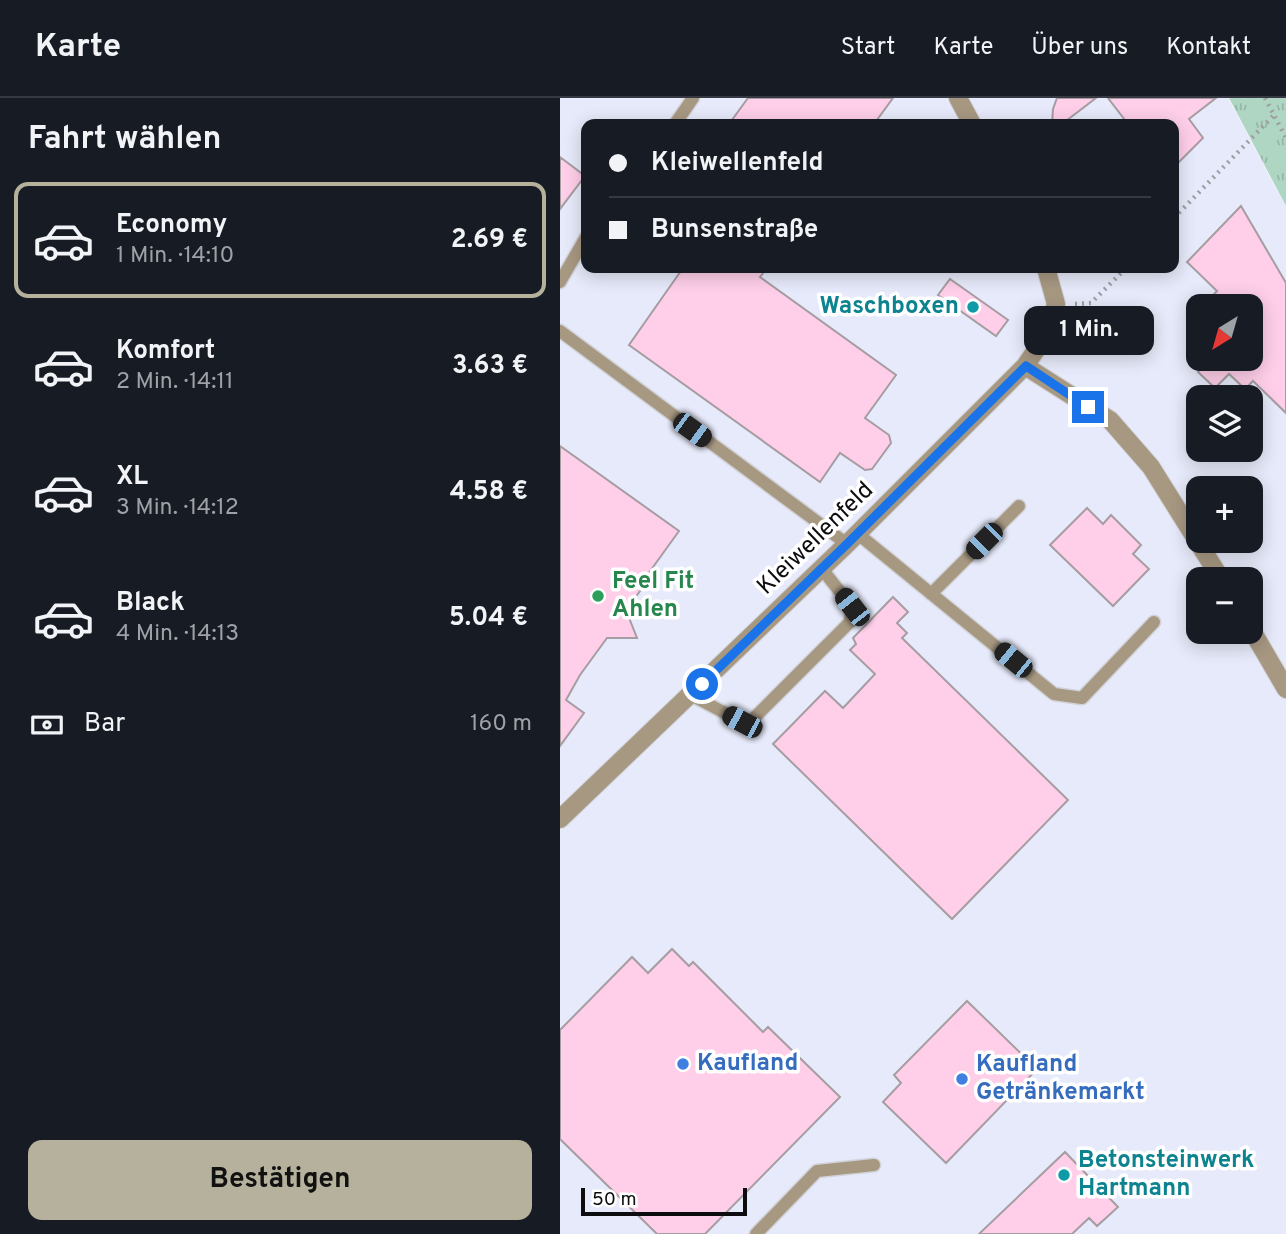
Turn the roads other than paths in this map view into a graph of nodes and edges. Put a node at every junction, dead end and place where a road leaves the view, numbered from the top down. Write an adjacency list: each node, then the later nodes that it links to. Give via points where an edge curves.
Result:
1 (693, 98): 3 (lane)
2 (958, 98): 4 (street)
3 (678, 119)
4 (969, 119)
5 (581, 246): 7 (lane)
6 (1047, 273): 9 (street, Kleiwellenfeld, via 1056,304 1047,334)
7 (560, 282)
8 (560, 331): 11 (lane)
9 (1026, 366): 11 (street, Kleiwellenfeld); 12 (street, via 1110,420 1151,467)
10 (1019, 506): 14 (lane)
11 (852, 539): 13 (street, Kleiwellenfeld); 14 (lane)
12 (1214, 567)
13 (822, 569): 18 (street, Kleiwellenfeld); 18 (lane, via 852,607 850,622 752,720 742,722)
14 (931, 594): 15 (lane, via 1054,694 1082,698)
15 (1154, 622)
16 (1260, 644): 17 (street)
17 (1286, 689)
18 (691, 695): 19 (street, Kleiwellenfeld)
19 (560, 819)
20 (874, 1165): 21 (lane, via 817,1171)
21 (755, 1234)

